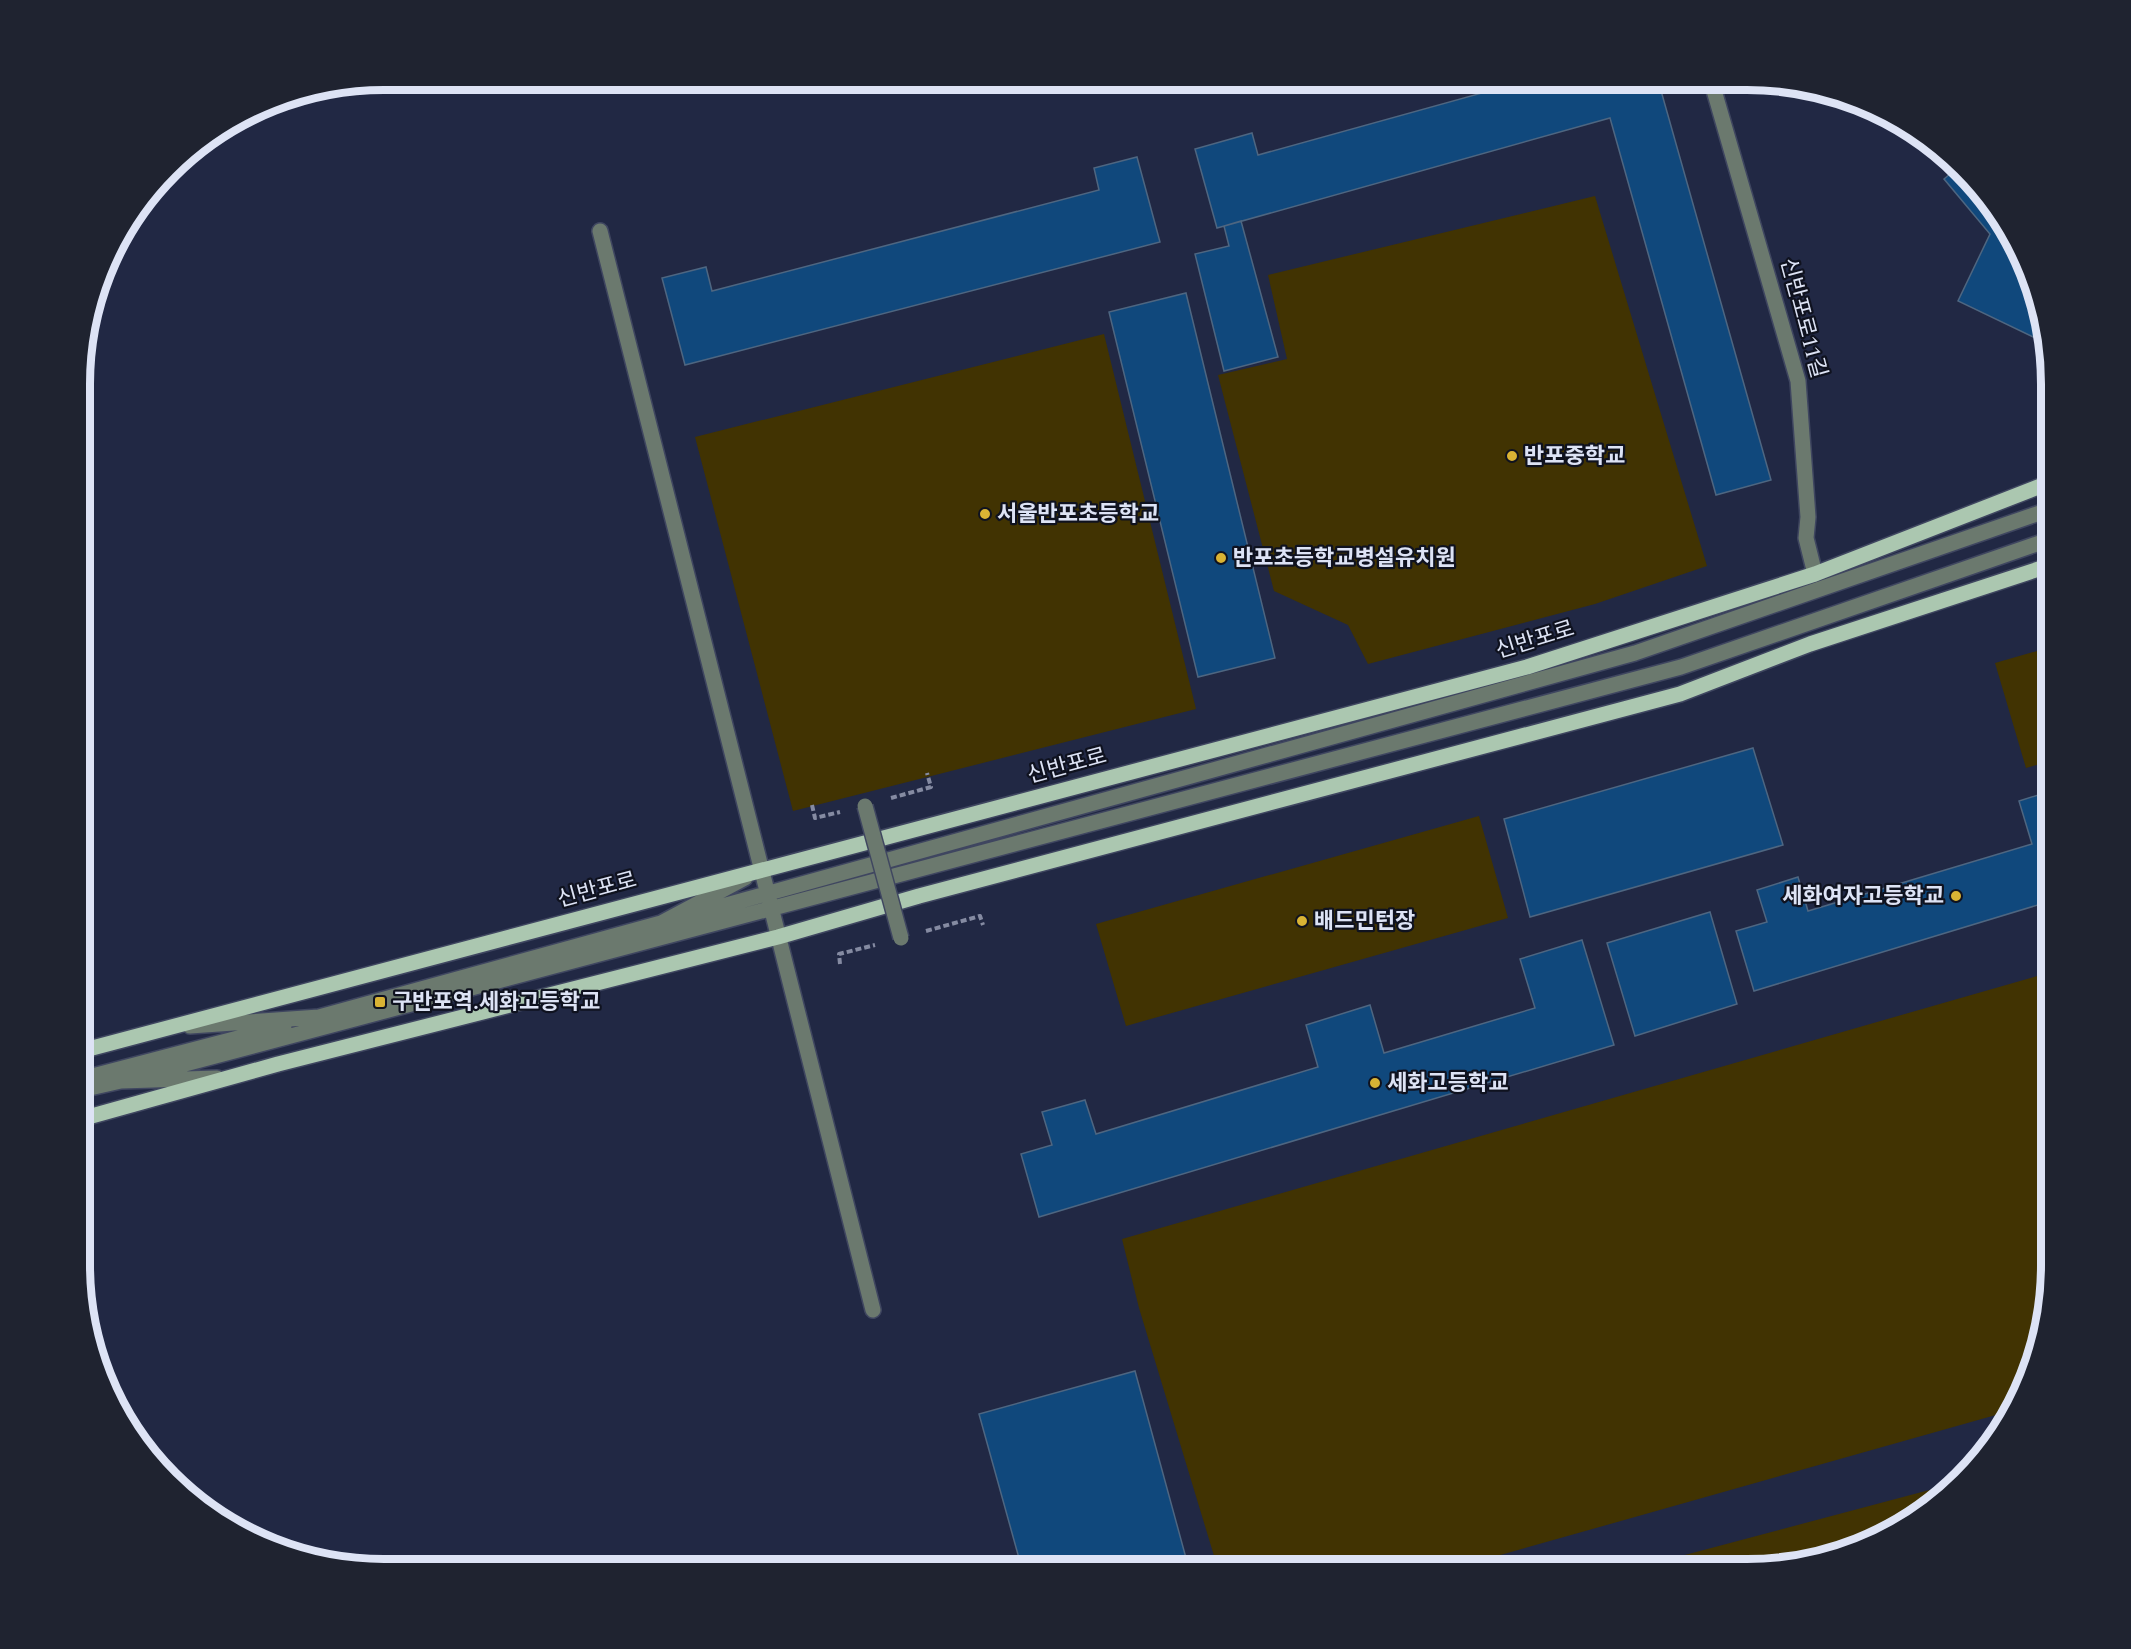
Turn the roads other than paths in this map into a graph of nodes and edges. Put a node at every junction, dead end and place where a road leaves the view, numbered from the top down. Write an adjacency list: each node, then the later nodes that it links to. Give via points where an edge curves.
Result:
1 (1714, 90): 7 (street, 신반포로11길, via 1798,381 1808,517 1806,537)
2 (600, 231): 9 (street)
3 (2041, 486): 7 (main road, 신반포로)
4 (2041, 512): 10 (street, via 1635,654)
5 (2041, 541): 11 (street, via 1681,667)
6 (2041, 568): 13 (main road, via 1810,644 1680,694)
7 (1815, 573): 9 (main road, 신반포로, via 1527,667)
8 (865, 806): 14 (street, bridge)
9 (761, 870): 10 (street); 12 (street); 16 (main road, 신반포로)
10 (766, 893): 11 (street); 12 (street)
11 (771, 909): 13 (street); 20 (street)
12 (661, 923): 15 (street)
13 (778, 937): 19 (main road); 23 (street)
14 (901, 938)
15 (319, 1017): 16 (street); 18 (street)
16 (170, 1027): 17 (main road, 신반포로)
17 (90, 1049)
18 (90, 1077)
19 (228, 1078): 20 (street); 22 (main road)
20 (121, 1081): 21 (street)
21 (90, 1088)
22 (90, 1116)
23 (873, 1310)

